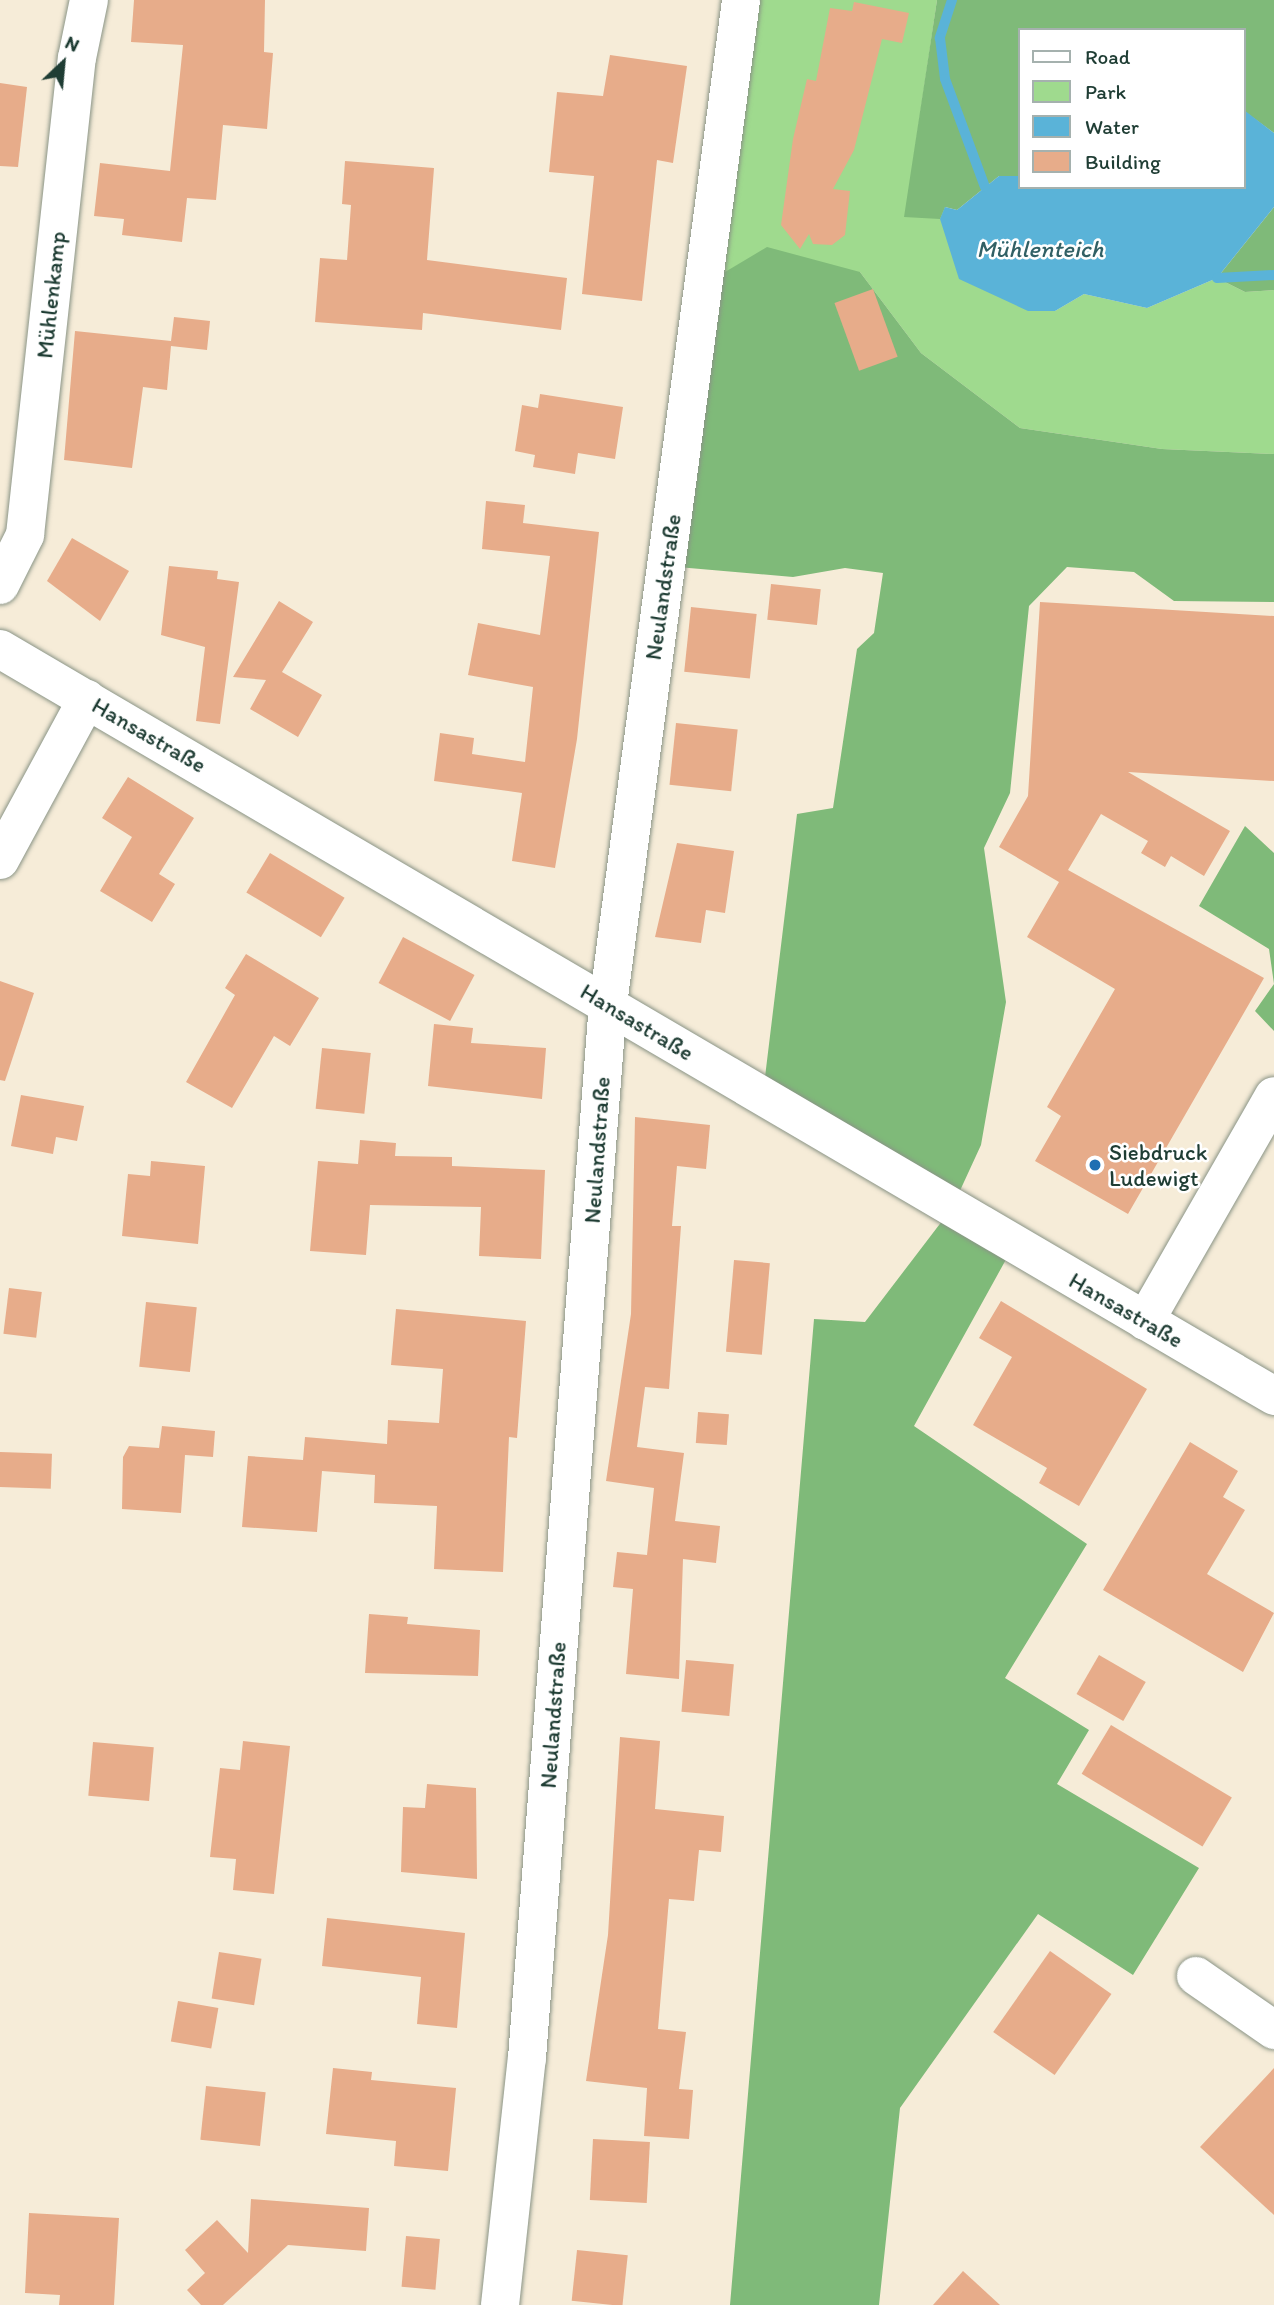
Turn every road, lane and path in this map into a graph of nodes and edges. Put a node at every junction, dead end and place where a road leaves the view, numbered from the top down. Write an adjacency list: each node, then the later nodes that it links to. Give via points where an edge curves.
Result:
1 (89, 0): 3 (street, Mühlenkamp, via 77,58 25,535)
2 (741, 0): 7 (street, Neulandstraße)
3 (0, 585)
4 (0, 649): 5 (street, Hansastraße)
5 (87, 699): 6 (street); 7 (street, Hansastraße)
6 (0, 860)
7 (608, 1004): 9 (street, Hansastraße); 13 (street, Neulandstraße, via 527,2058)
8 (1274, 1096): 9 (street)
9 (1145, 1321): 10 (street, Hansastraße)
10 (1274, 1396)
11 (1196, 1976): 12 (street)
12 (1274, 2030)
13 (500, 2305)

